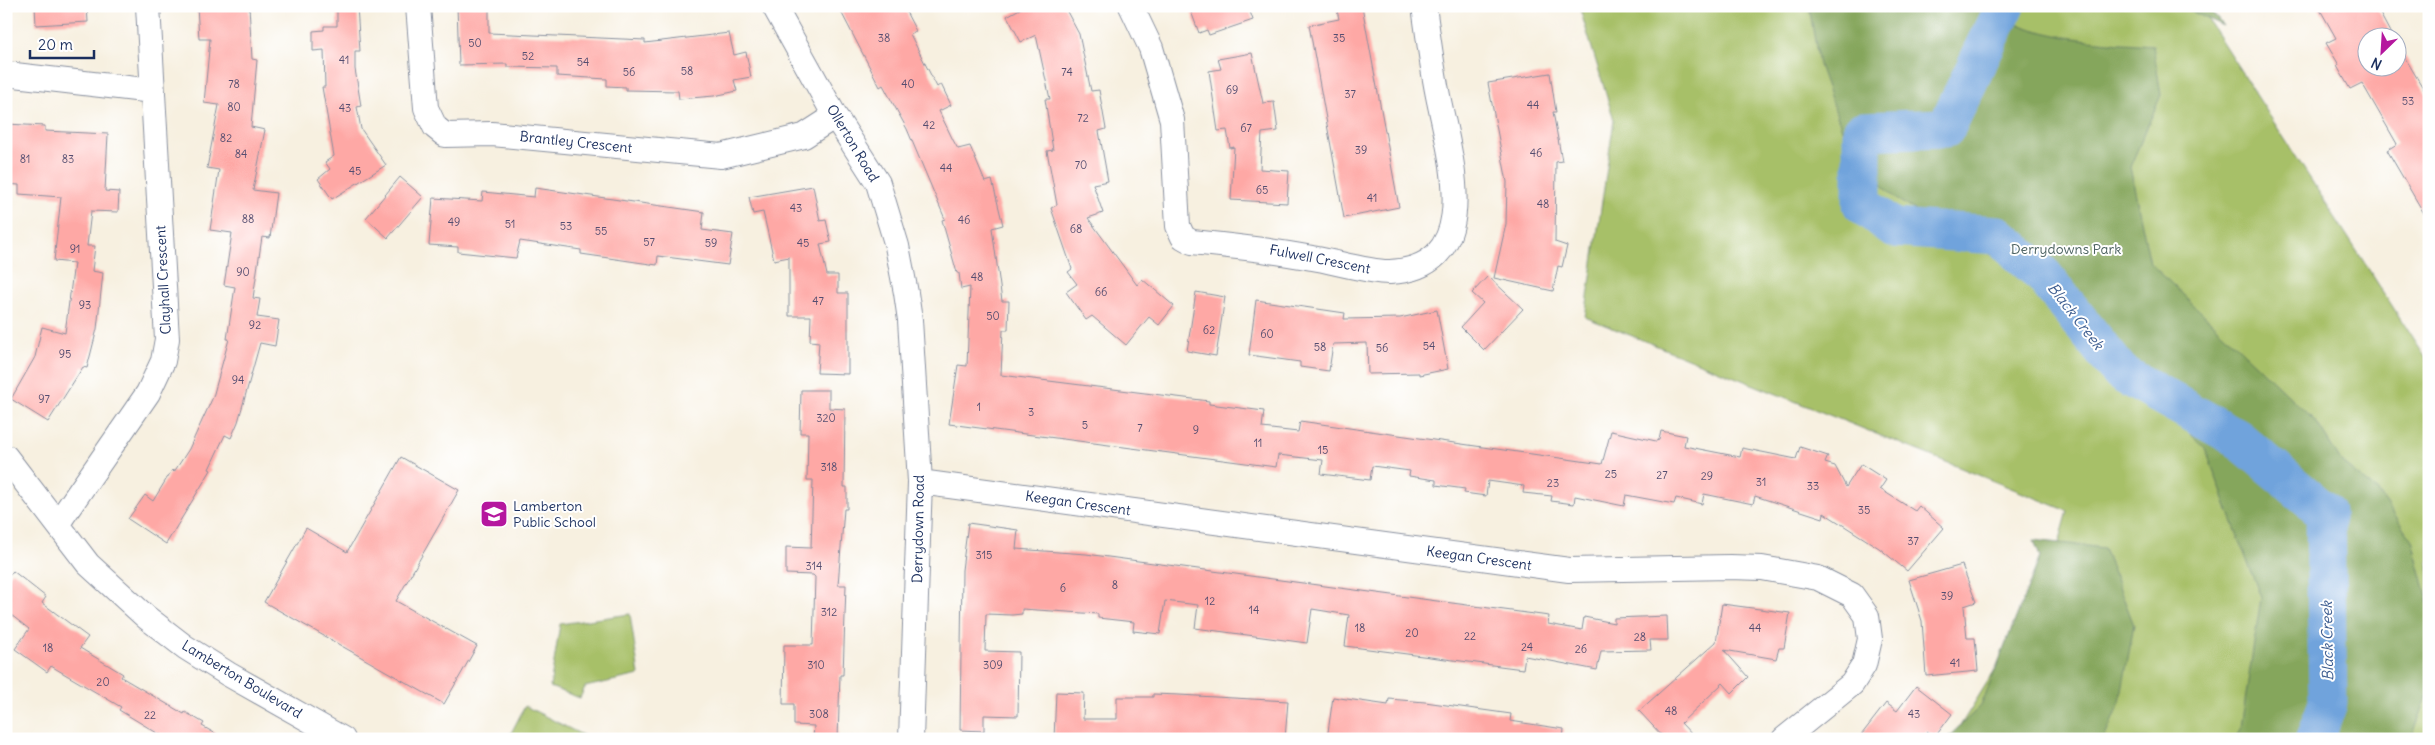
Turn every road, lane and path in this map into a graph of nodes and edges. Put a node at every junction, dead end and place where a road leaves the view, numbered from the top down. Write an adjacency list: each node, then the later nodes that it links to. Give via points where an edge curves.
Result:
1 (148, 6): 7 (street, Clayhall Crescent)
2 (418, 6): 8 (street, Brantley Crescent, via 426,108 435,127 444,136 492,134 721,156 804,136)
3 (774, 6): 8 (street, Ollerton Road)
4 (1131, 6): 5 (street, Fulwell Crescent, via 1150,48 1172,120 1178,226 1183,236 1192,242 1264,248 1388,272 1413,268 1439,254 1454,224 1456,182 1432,66)
5 (1424, 6)
6 (6, 74): 7 (street)
7 (153, 91): 12 (street, Clayhall Crescent, via 167,338 163,361 148,393)
8 (835, 116): 9 (street, Ollerton Road, via 878,183 897,246)
9 (910, 320): 11 (street, Derrydown Road)
10 (6, 457): 12 (street, Lamberton Boulevard)
11 (920, 482): 14 (street, Derrydown Road); 15 (street, Keegan Crescent, via 1568,570 1762,568 1818,578 1852,595 1866,616 1870,639 1864,665 1852,684)
12 (58, 522): 13 (street, Lamberton Boulevard, via 88,564 146,617 185,647)
13 (343, 739)
14 (911, 739)
15 (1784, 739)

